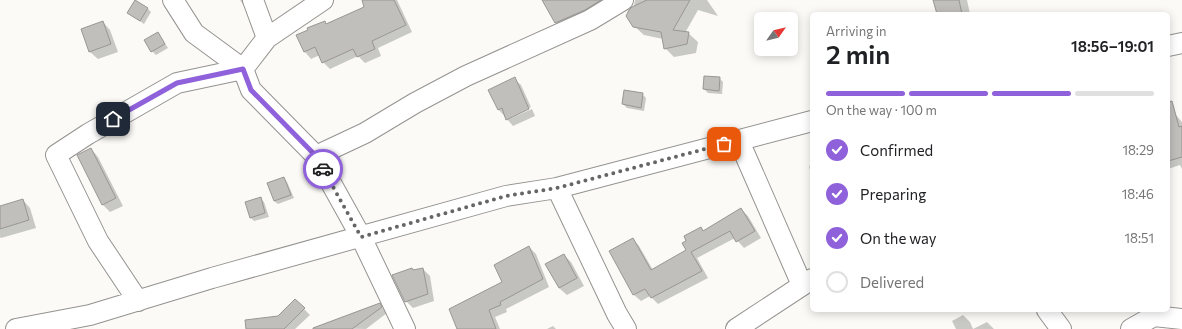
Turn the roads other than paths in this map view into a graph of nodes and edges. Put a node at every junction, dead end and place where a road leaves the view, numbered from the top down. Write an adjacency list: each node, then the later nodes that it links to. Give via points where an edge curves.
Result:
1 (173, 0): 8 (street, via 194,33)
2 (253, 0): 5 (street)
3 (322, 0): 5 (street)
4 (623, 0): 11 (street, via 590,20 466,76 365,133)
5 (267, 38): 8 (street)
6 (1182, 43): 7 (street)
7 (1170, 46)
8 (243, 69): 11 (street, via 251,90); 15 (street, via 177,83 56,155 98,241)
9 (810, 122): 10 (street)
10 (739, 141): 12 (street); 14 (street)
11 (316, 156): 13 (street)
12 (557, 188): 13 (street, via 506,196); 20 (street)
13 (361, 237): 15 (street); 19 (street)
14 (807, 282): 21 (street)
15 (138, 301): 18 (street, via 90,316)
16 (1048, 312): 22 (street)
17 (1182, 320): 23 (street, via 1154,316)
18 (16, 329)
19 (405, 329)
20 (626, 329)
21 (736, 329)
22 (1061, 329)
23 (1131, 329)

